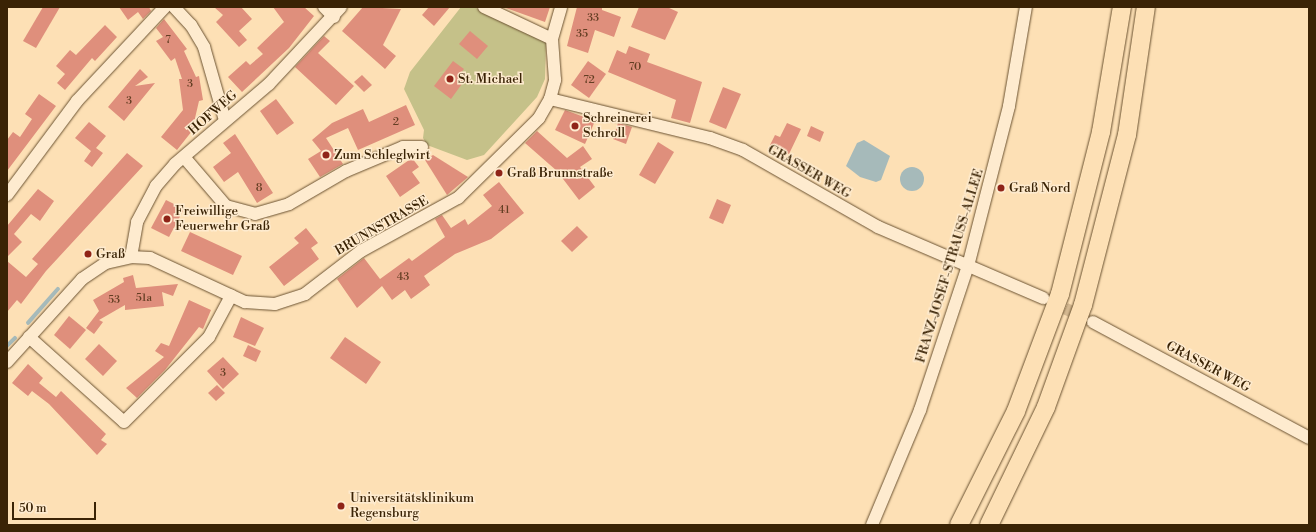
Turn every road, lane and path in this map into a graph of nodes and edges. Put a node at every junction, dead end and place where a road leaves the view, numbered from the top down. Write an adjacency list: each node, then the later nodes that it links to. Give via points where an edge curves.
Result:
1 (165, 7): 16 (street, via 77,101)
2 (174, 7): 13 (street, via 192,25 204,47)
3 (324, 7): 10 (street)
4 (341, 7): 10 (street, HOFWEG)
5 (484, 7): 11 (street)
6 (561, 7): 11 (street, BRUNNSTRASSE)
7 (1026, 7): 18 (street, FRANZ-JOSEF-STRAUSS-ALLEE, via 1009,106)
8 (1122, 7): 26 (highway, via 1100,140 1060,294 1016,411)
9 (1146, 7): 27 (highway, via 1127,135 1083,304 1046,407)
10 (334, 17): 13 (street, HOFWEG, via 269,84)
11 (552, 40): 12 (street, BRUNNSTRASSE, via 555,80)
12 (550, 99): 18 (street, GRASSER WEG, via 710,138 742,150 878,227); 19 (street, BRUNNSTRASSE, via 539,118 473,186 436,212 361,251 305,294 262,305)
13 (225, 120): 15 (street, HOFWEG)
14 (422, 147): 15 (street, via 404,147 346,171 289,204 255,214 226,206)
15 (184, 157): 17 (street, HOFWEG, via 156,186 137,222)
16 (7, 195)
17 (131, 257): 19 (street, BRUNNSTRASSE, via 165,263); 22 (street, BRUNNSTRASSE, via 106,263 82,279)
18 (968, 266): 20 (street, GRASSER WEG); 25 (street, FRANZ-JOSEF-STRAUSS-ALLEE, via 920,410)
19 (231, 296): 22 (street, via 209,337 124,422)
20 (1043, 298)
21 (1093, 322): 24 (street, GRASSER WEG)
22 (29, 337): 23 (street, BRUNNSTRASSE)
23 (7, 362)
24 (1309, 438)
25 (872, 525)
26 (960, 525)
27 (989, 525)

